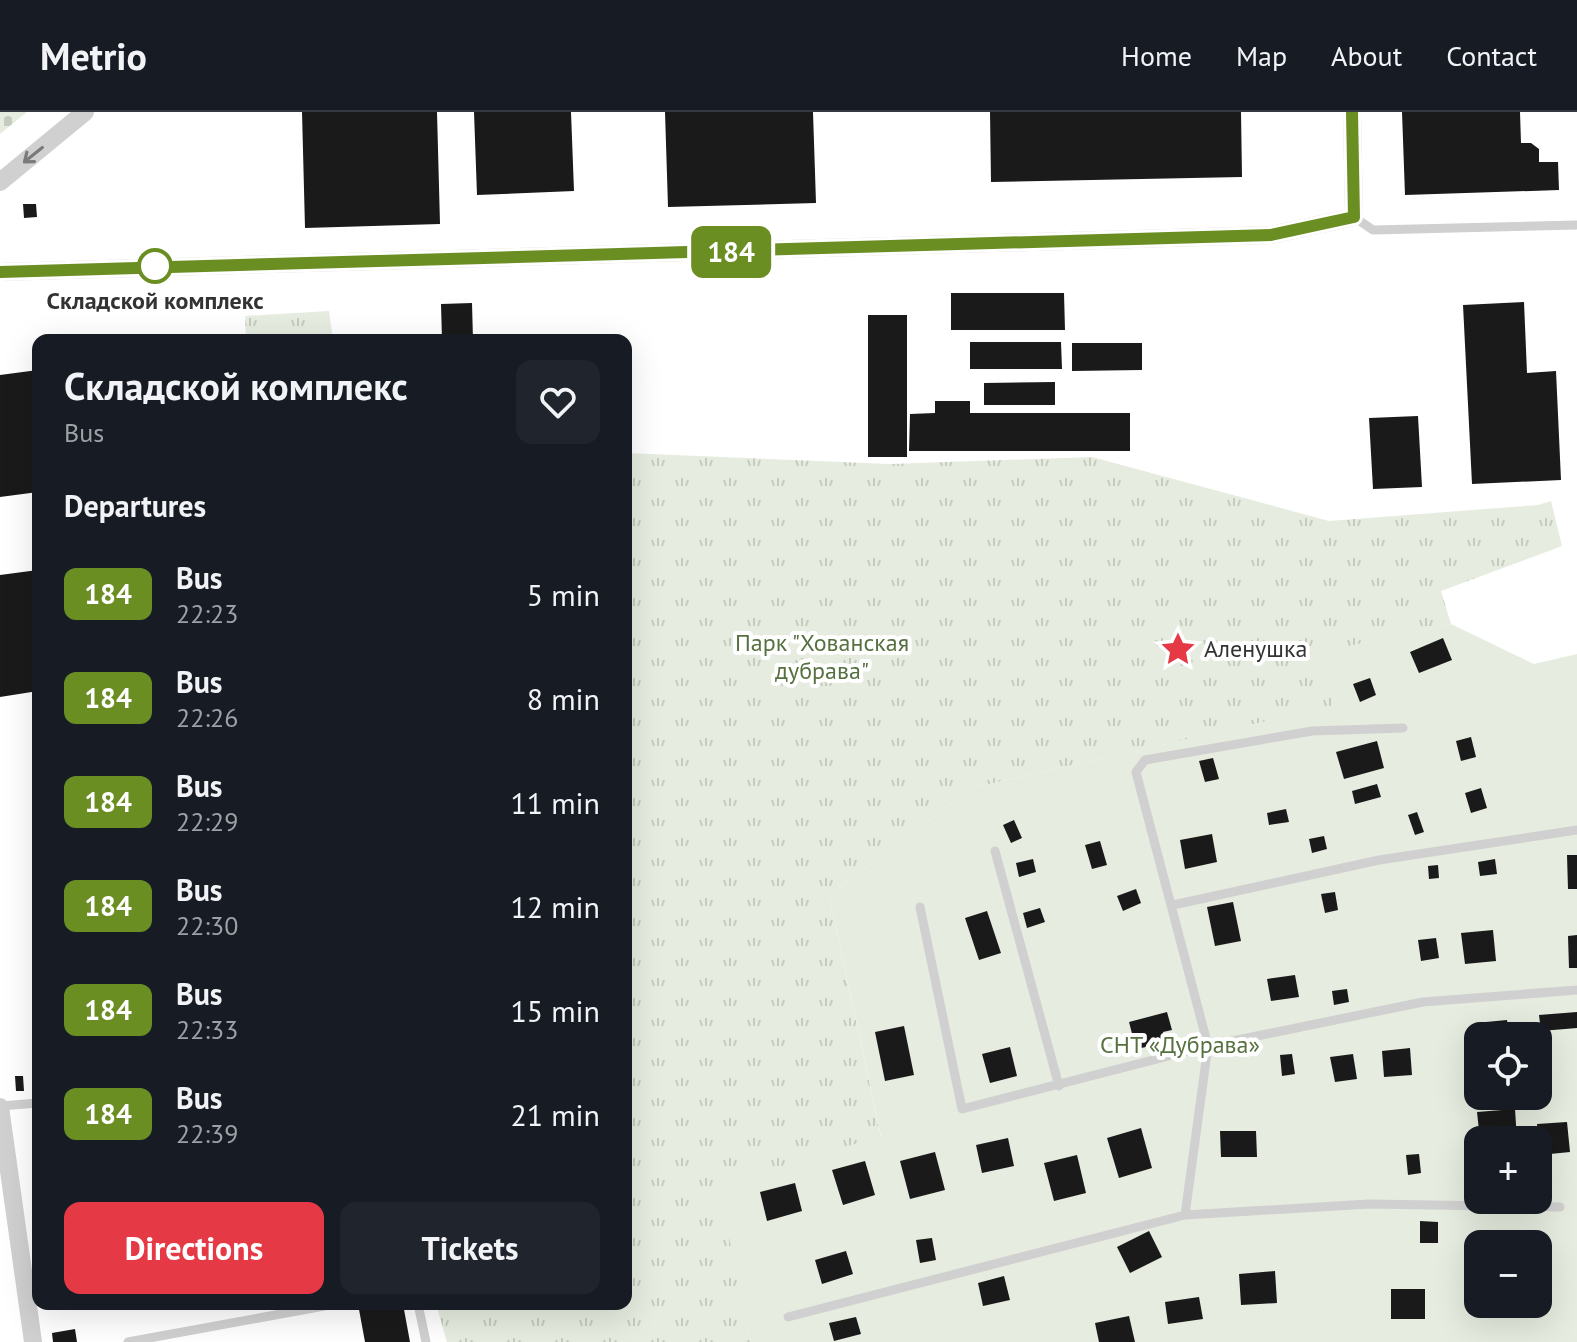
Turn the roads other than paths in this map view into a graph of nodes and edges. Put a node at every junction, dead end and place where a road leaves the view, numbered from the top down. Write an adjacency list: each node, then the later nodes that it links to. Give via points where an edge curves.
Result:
1 (85, 112): 3 (street, one-way to 3)
2 (1352, 112): 4 (street)
3 (0, 182)
4 (1354, 217): 5 (lane, via 1373,230); 6 (street, via 1271,235)
5 (1577, 225)
6 (0, 272)
7 (1403, 728): 10 (lane, via 1312,731 1145,760 1136,772)
8 (1577, 830): 10 (lane, via 1379,860)
9 (995, 851): 14 (lane)
10 (1173, 905): 13 (lane)
11 (920, 907): 14 (lane, via 962,1109)
12 (1577, 990): 13 (lane, via 1423,1002)
13 (1208, 1046): 14 (lane); 18 (lane)
14 (1059, 1086)
15 (32, 1104): 16 (lane)
16 (0, 1107): 22 (street)
17 (1560, 1207): 18 (lane, via 1369,1204)
18 (1185, 1215): 21 (lane)
19 (302, 1310): 23 (lane)
20 (419, 1310): 24 (lane)
21 (788, 1317)
22 (33, 1342)
23 (128, 1342)
24 (426, 1342)

